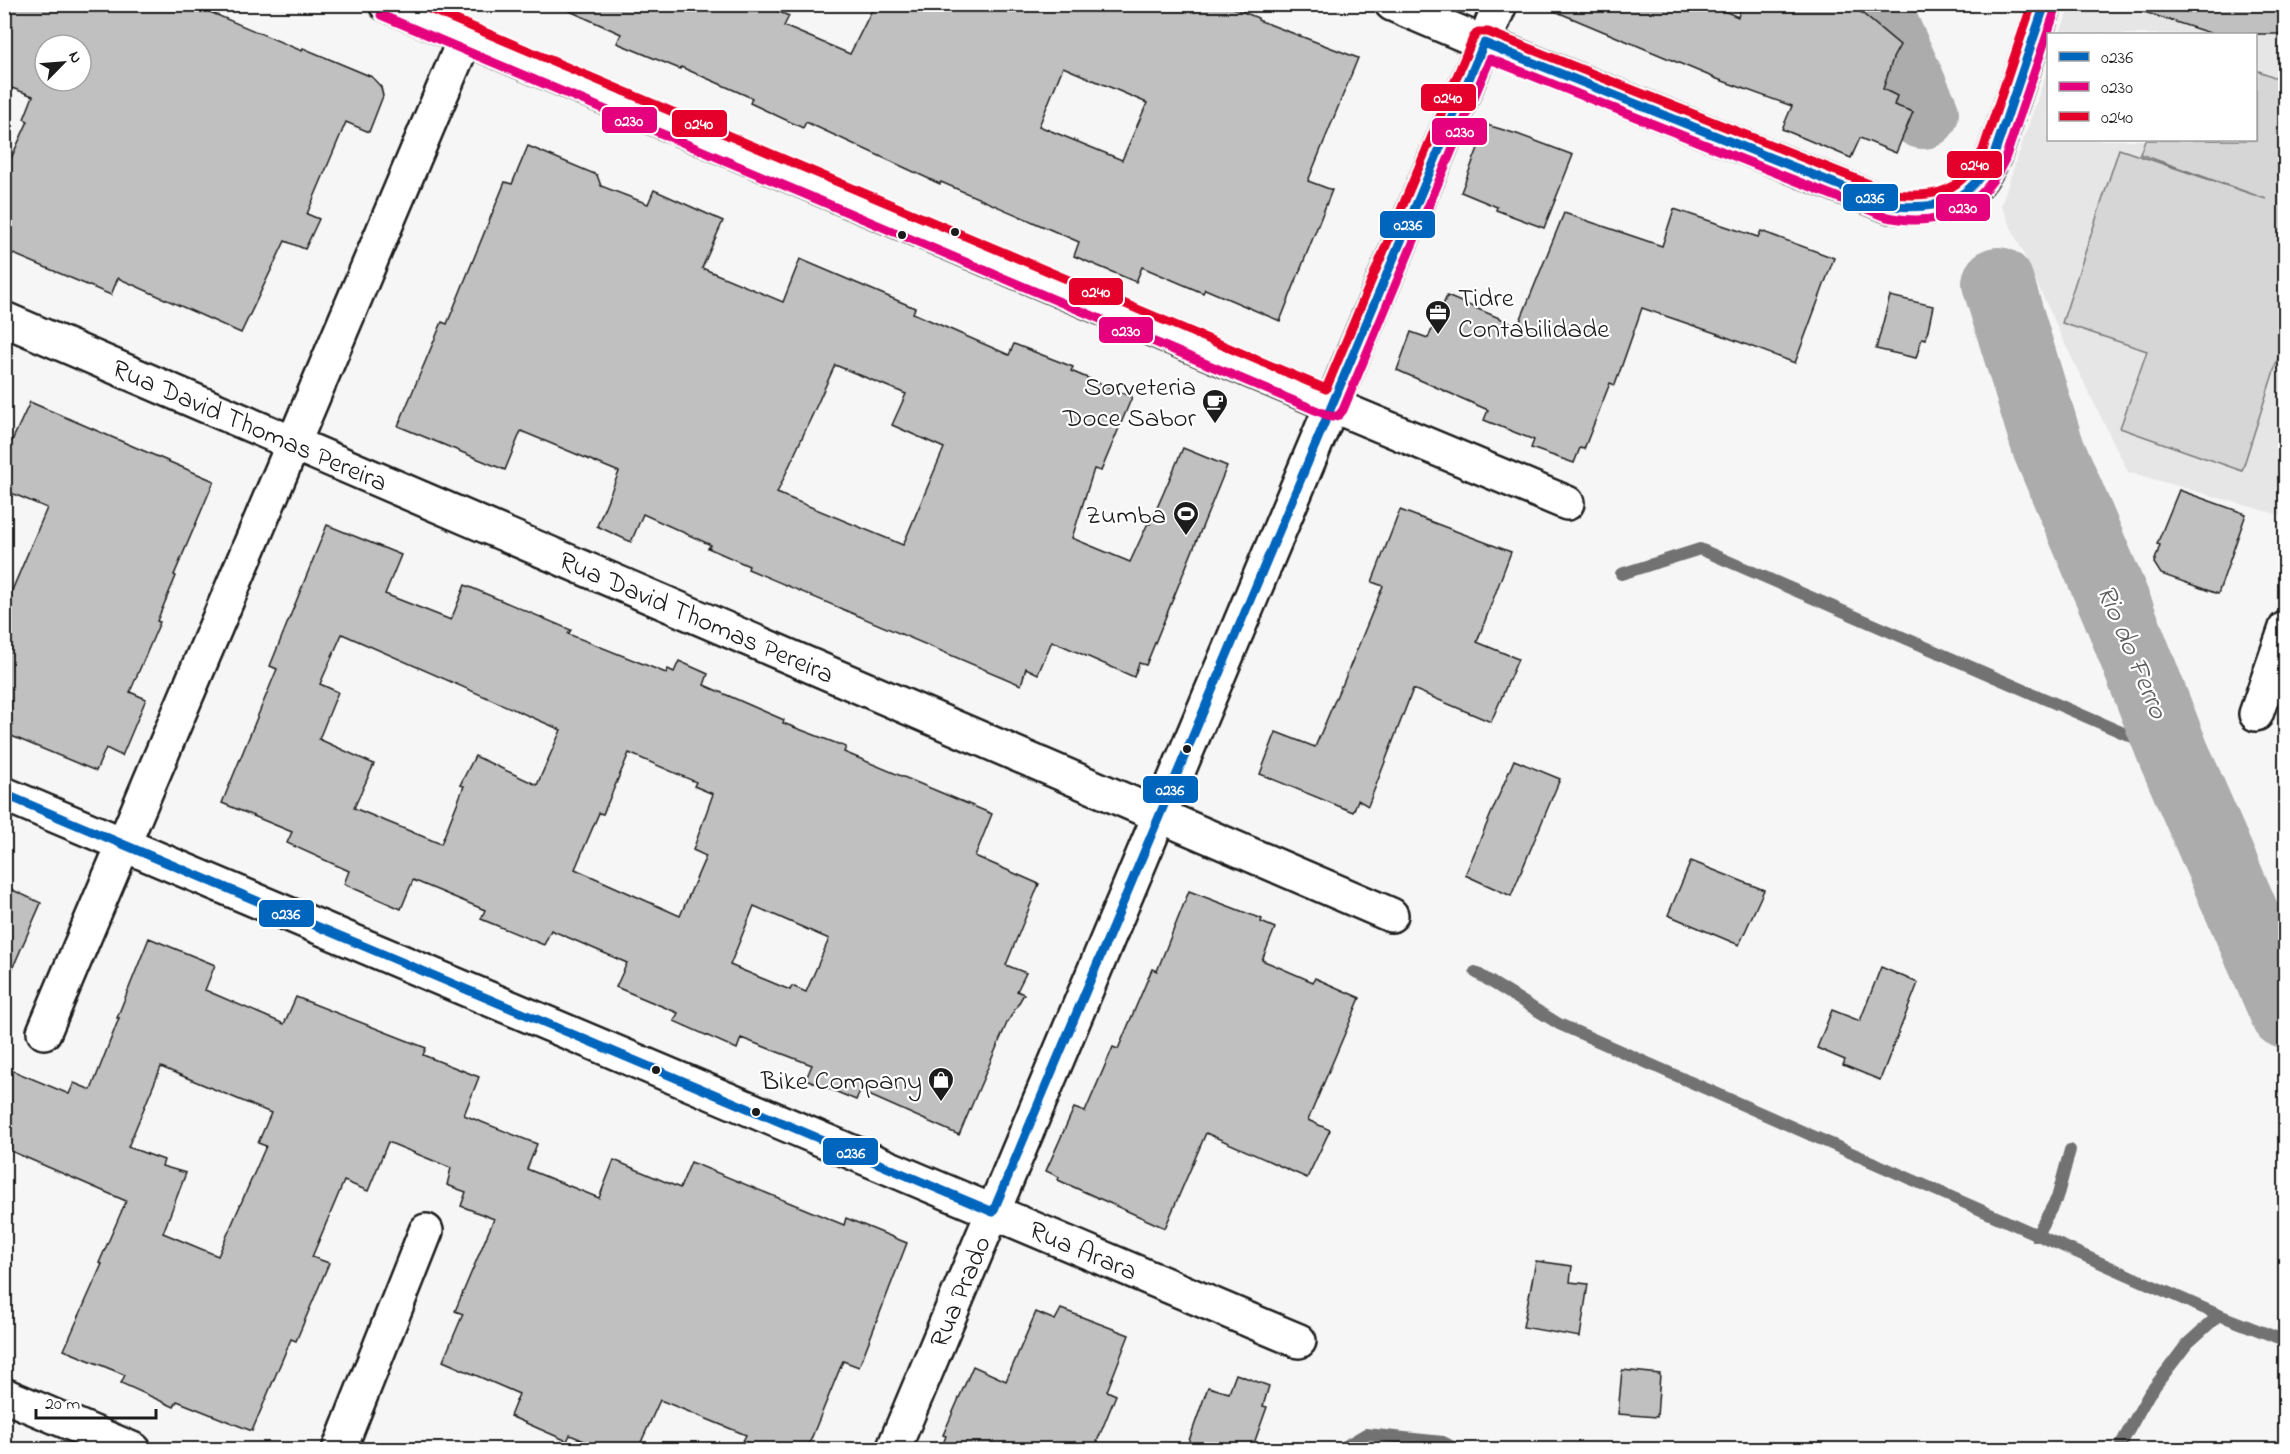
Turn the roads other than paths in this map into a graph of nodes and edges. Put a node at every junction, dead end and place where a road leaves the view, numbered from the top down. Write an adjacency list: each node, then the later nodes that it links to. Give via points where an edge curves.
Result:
1 (386, 4): 5 (street)
2 (1392, 4): 6 (street)
3 (1500, 4): 6 (street, Rua Prado)
4 (2045, 4): 6 (street, via 1985,174 1961,199 1938,207 1914,209 1891,206)
5 (465, 38): 8 (street); 9 (street)
6 (1484, 43): 8 (street, Rua Prado)
7 (4, 319): 9 (street, Rua David Thomas Pereira)
8 (1332, 405): 10 (street); 14 (street, Rua Prado)
9 (294, 443): 14 (street, Rua David Thomas Pereira); 15 (street)
10 (1567, 503)
11 (2286, 628): 12 (street)
12 (2256, 714)
13 (4, 794): 15 (street, Rua Arara)
14 (1160, 815): 16 (street, Rua David Thomas Pereira); 18 (street, Rua Prado)
15 (124, 845): 17 (street); 18 (street, Rua Arara)
16 (1391, 915)
17 (44, 1032)
18 (993, 1212): 20 (street, Rua Arara); 24 (street, Rua Prado)
19 (426, 1231): 23 (street)
20 (1299, 1341)
21 (4, 1395): 22 (street)
22 (134, 1449)
23 (339, 1449)
24 (893, 1449)

